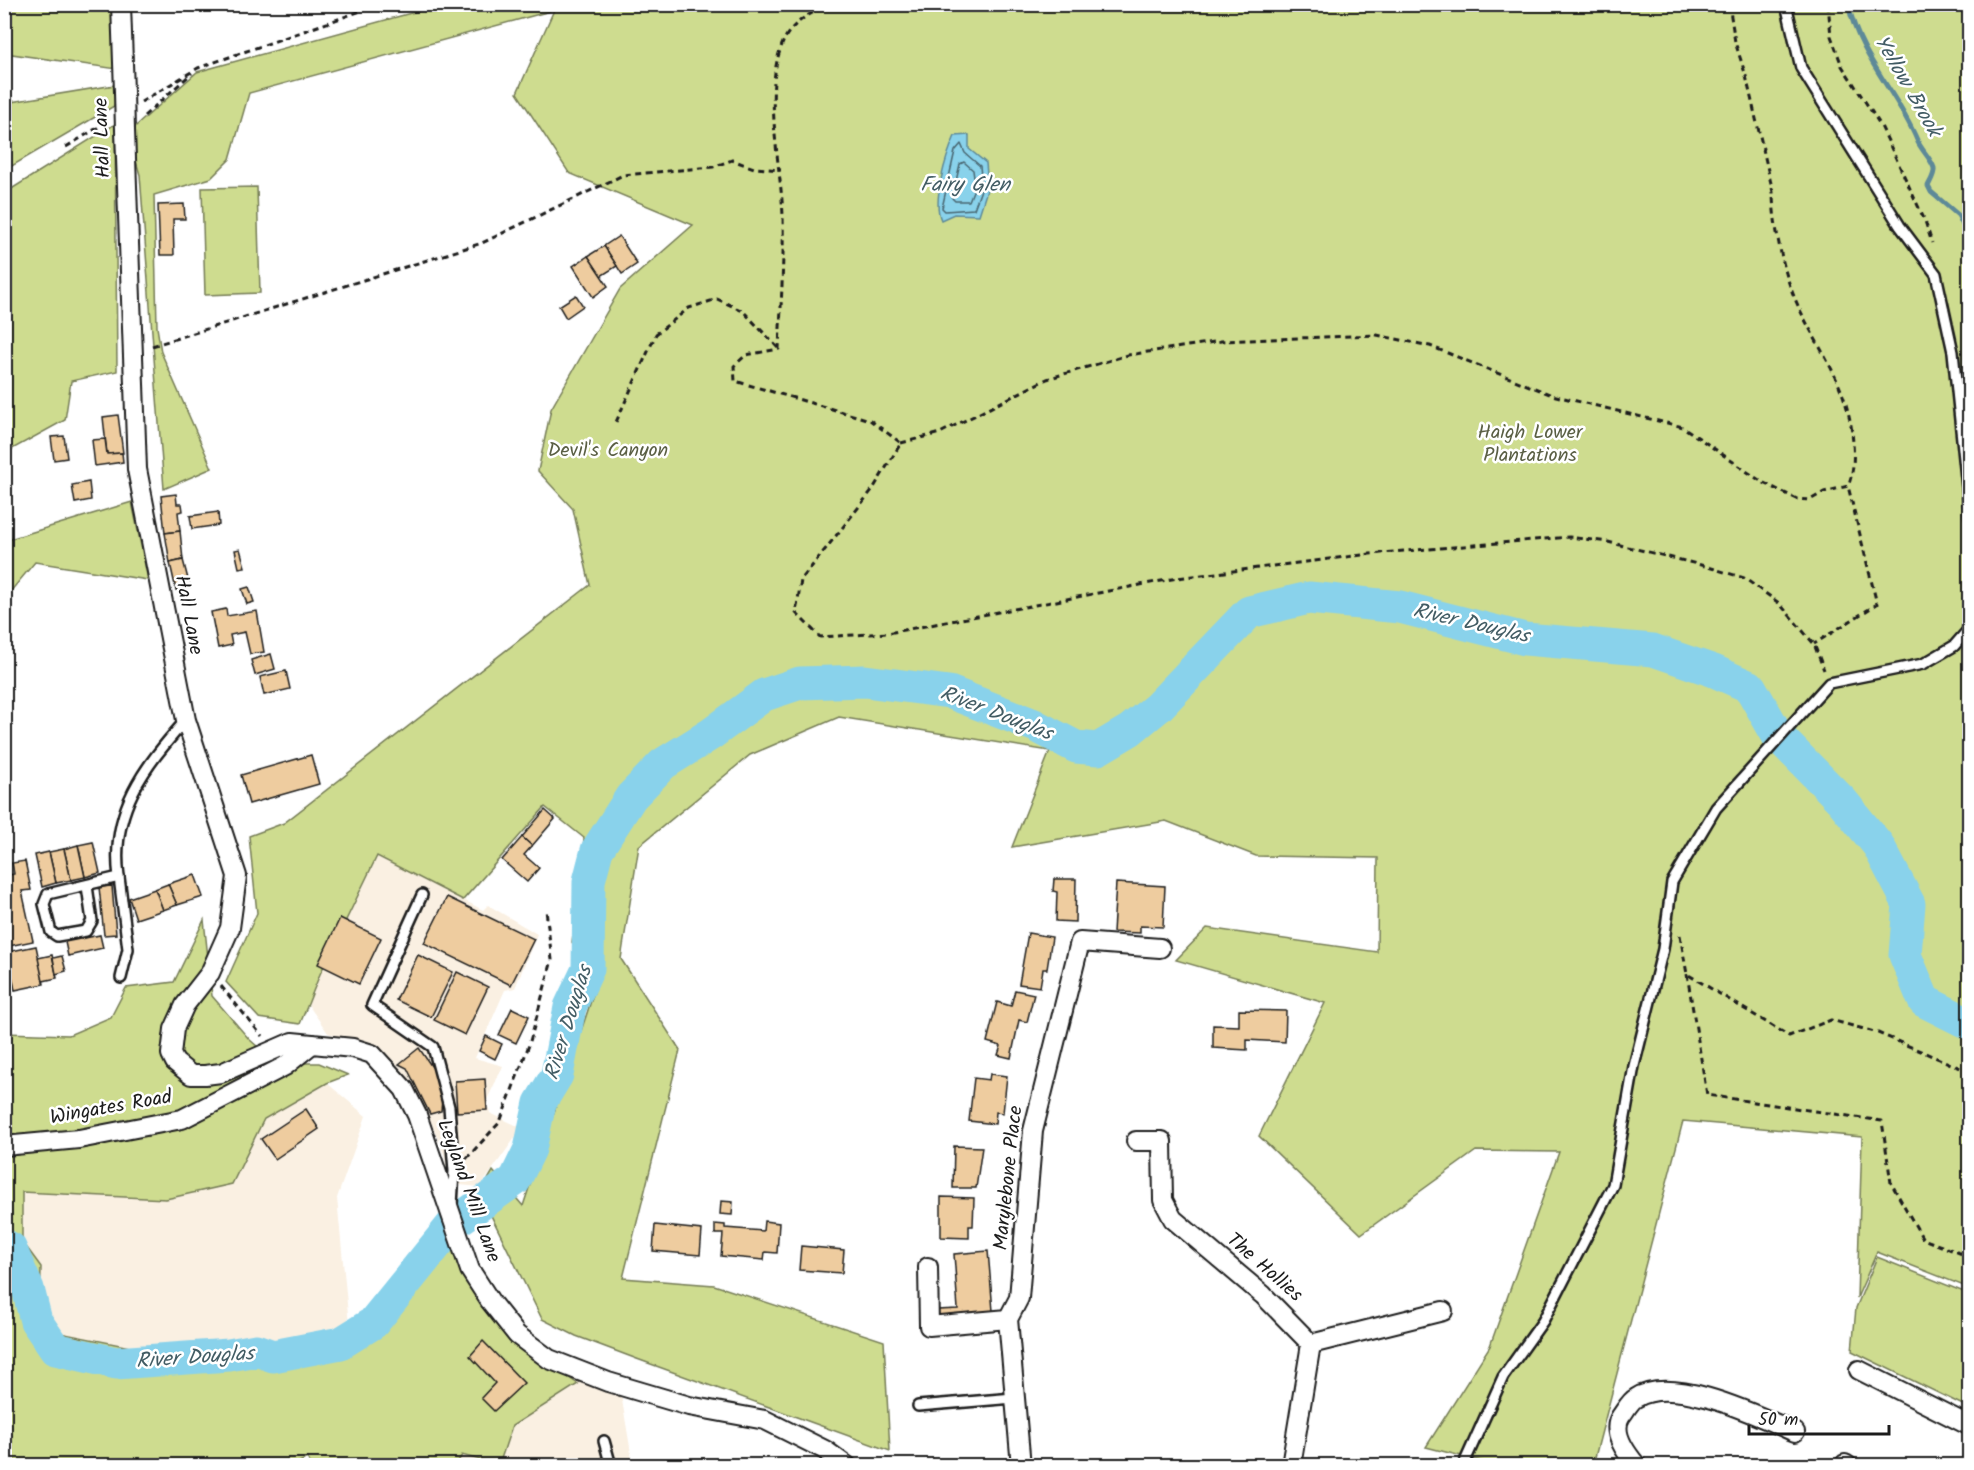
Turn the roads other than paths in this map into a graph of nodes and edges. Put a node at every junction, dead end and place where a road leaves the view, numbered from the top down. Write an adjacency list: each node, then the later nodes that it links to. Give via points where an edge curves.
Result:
1 (121, 4): 5 (street, Hall Lane, bridge, via 124,92 120,128 137,469)
2 (1786, 4): 3 (lane, via 1800,68 1900,226 1936,274 1953,352)
3 (1970, 517)
4 (1970, 617): 29 (lane, via 1968,630 1954,646 1923,664 1829,683 1716,808 1672,882 1663,949 1634,1066 1613,1185 1543,1320 1503,1377)
5 (186, 720): 6 (lane, via 159,750 120,819); 11 (street, Hall Lane, via 237,876 230,928 210,973 184,1005 174,1029 171,1054 191,1075 205,1076 292,1042)
6 (119, 877): 7 (lane); 10 (lane, via 128,950)
7 (87, 886): 7 (lane, via 48,894 44,904 51,932 57,936 86,931 92,921)
8 (422, 895): 14 (lane, via 372,1005 433,1047 449,1107)
9 (1160, 948): 17 (street, Marylebone Place, via 1080,942 1033,1131 1019,1298)
10 (121, 978)
11 (312, 1044): 13 (street, Wingates Road, via 285,1066 182,1119 79,1139); 14 (street, Leyland Mill Lane, via 372,1054 392,1073 417,1115)
12 (1136, 1141): 18 (street, The Hollies, via 1162,1141 1163,1200 1173,1219 1263,1295)
13 (4, 1146)
14 (455, 1225): 26 (street, Leyland Mill Lane, via 470,1270 490,1301 517,1335 549,1359 608,1382 689,1406 765,1420 825,1450)
15 (928, 1268): 17 (street, via 929,1326)
16 (1443, 1311): 18 (street)
17 (1008, 1319): 20 (street, Marylebone Place)
18 (1311, 1344): 28 (street)
19 (1859, 1370): 22 (street)
20 (1014, 1398): 21 (lane); 27 (street, Marylebone Place)
21 (918, 1407)
22 (1970, 1426)
23 (1795, 1432): 30 (street, via 1720,1399 1664,1391 1635,1398 1619,1420 1620,1442)
24 (604, 1441): 25 (lane)
25 (611, 1466)
26 (847, 1466)
27 (1021, 1466)
28 (1291, 1466)
29 (1463, 1466)
30 (1637, 1466)

